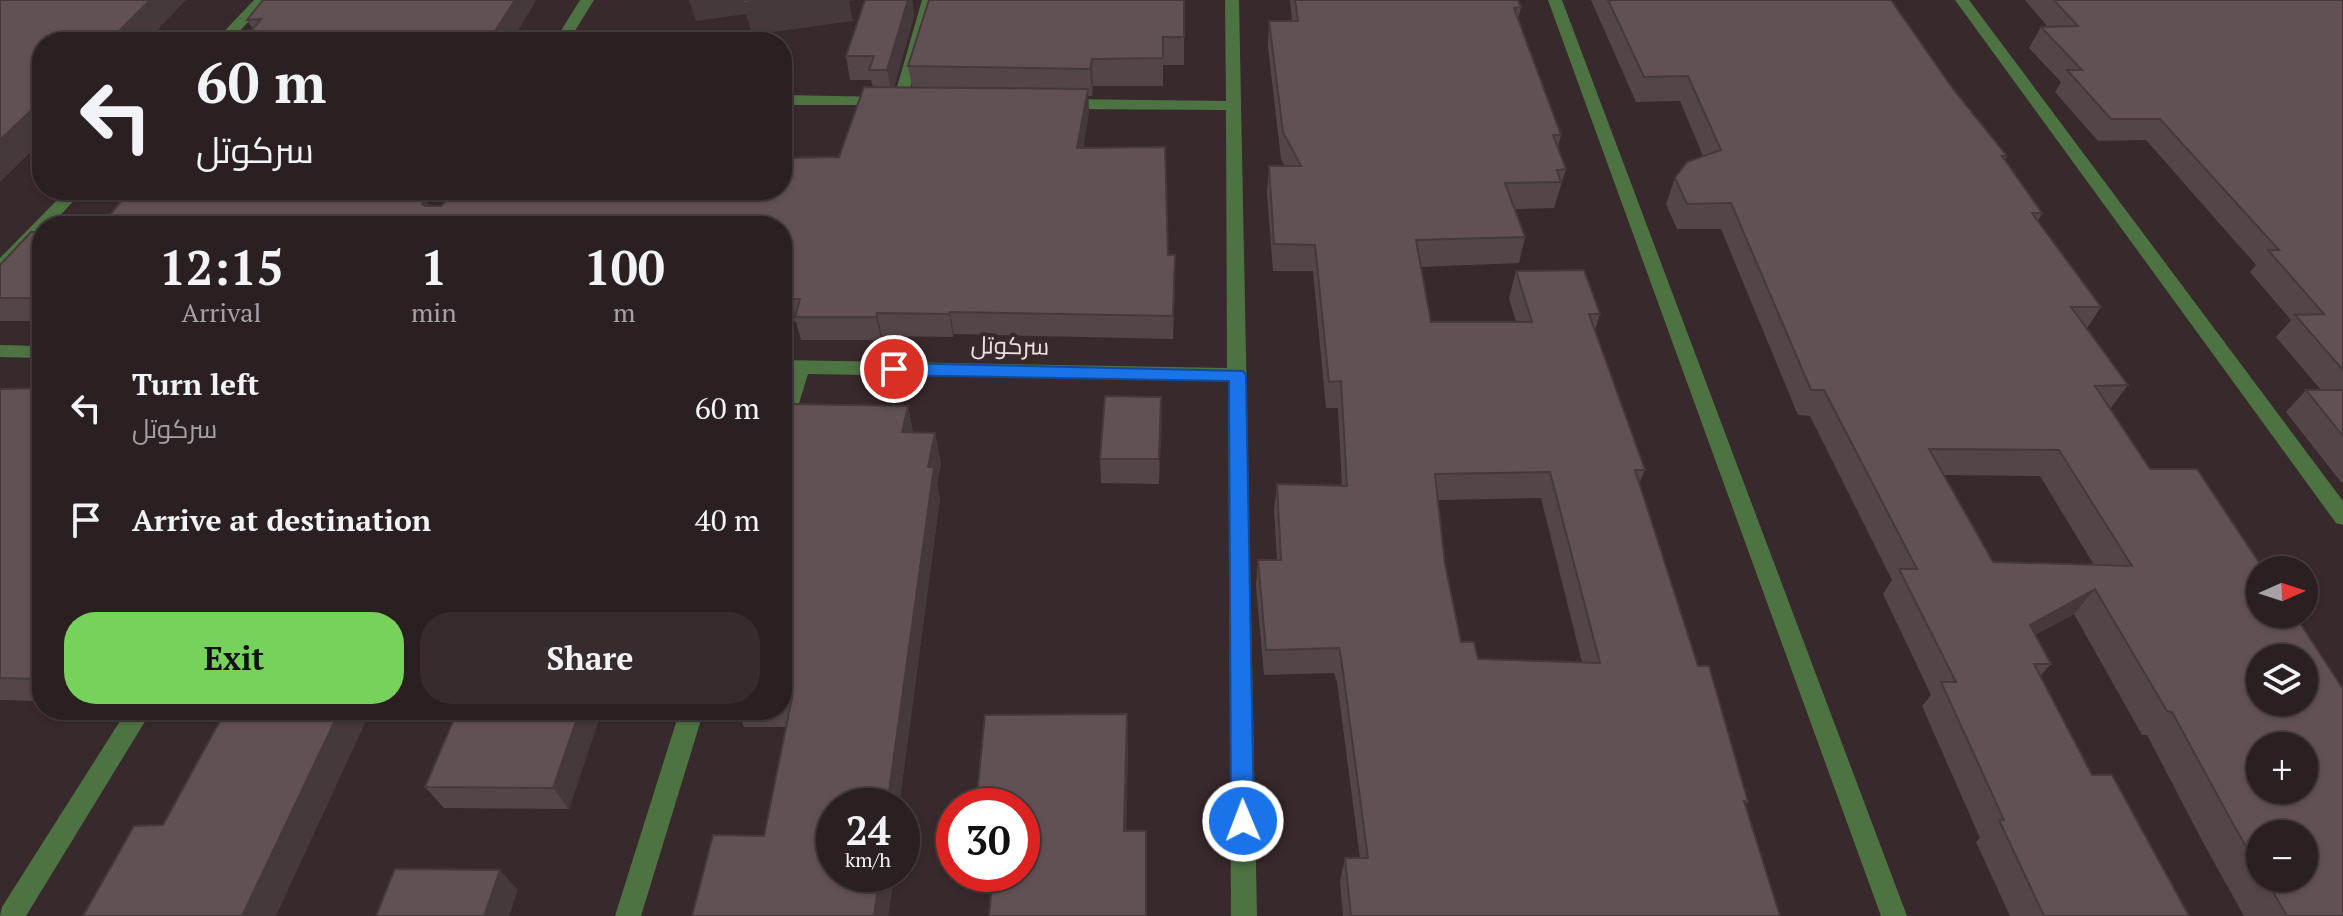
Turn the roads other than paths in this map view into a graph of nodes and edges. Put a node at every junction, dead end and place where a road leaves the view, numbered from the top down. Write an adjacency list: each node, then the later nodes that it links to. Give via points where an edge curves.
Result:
1 (262, 0): 7 (street)
2 (587, 0): 8 (street)
3 (929, 0): 9 (street, via 908,102)
4 (1232, 0): 11 (street)
5 (1555, 0): 26 (street)
6 (1962, 0): 20 (street)
7 (231, 32)
8 (567, 32)
9 (792, 100)
10 (1043, 104): 11 (street)
11 (1234, 106): 19 (street)
12 (66, 200): 13 (street)
13 (51, 216)
14 (32, 235): 15 (street)
15 (0, 268)
16 (0, 351): 17 (street)
17 (32, 352)
18 (792, 368): 19 (street, سرکوتل)
19 (1237, 375): 25 (street)
20 (2343, 517)
21 (134, 720): 23 (street)
22 (689, 720): 24 (street)
23 (11, 916)
24 (628, 916)
25 (1244, 916)
26 (1894, 916)

